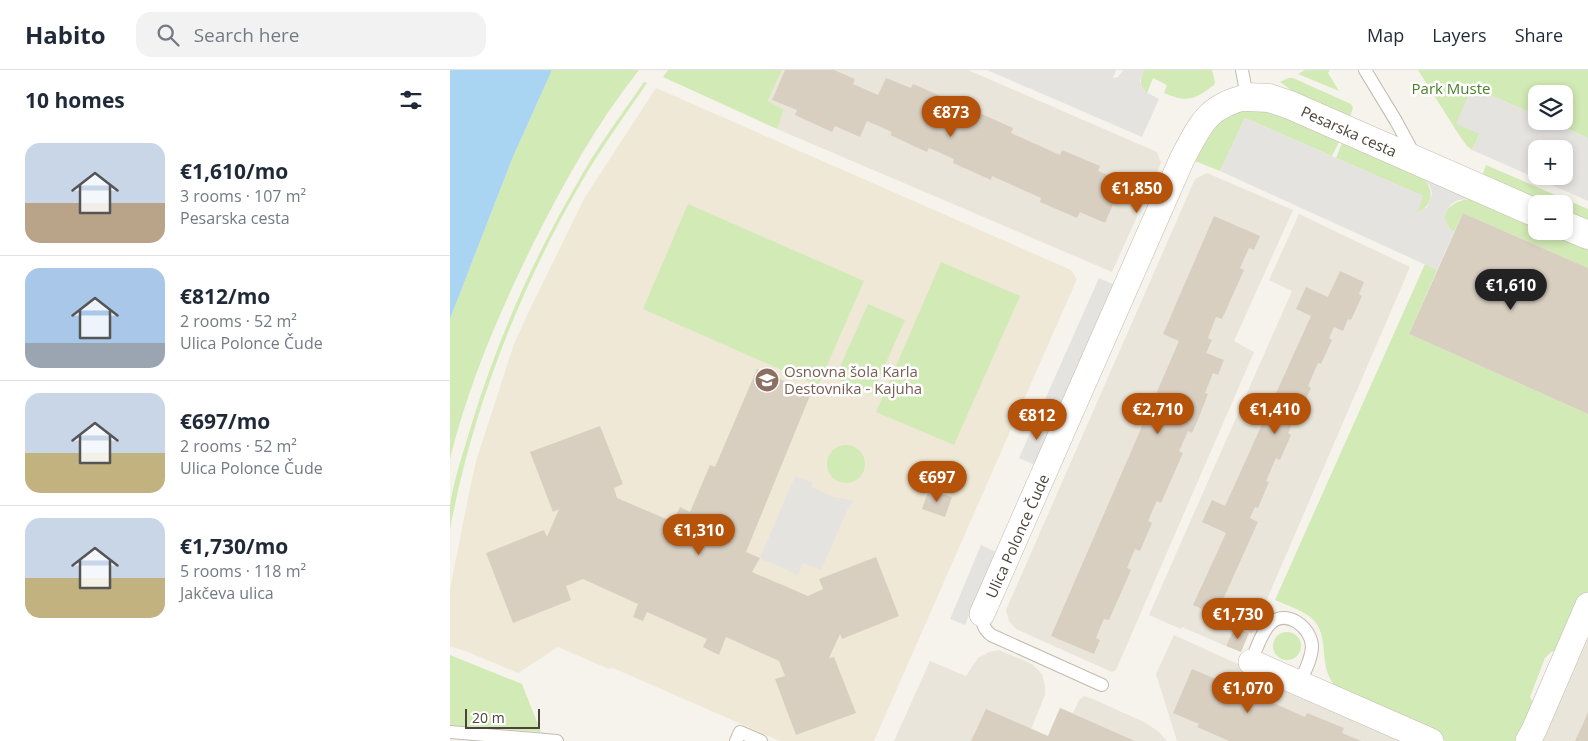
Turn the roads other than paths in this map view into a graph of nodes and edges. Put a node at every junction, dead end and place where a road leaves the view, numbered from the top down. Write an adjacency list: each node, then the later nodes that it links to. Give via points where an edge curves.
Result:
1 (1242, 70): 3 (lane)
2 (1365, 70): 5 (lane)
3 (1246, 97): 4 (street, Pesarska cesta, via 1224,104 1206,118); 5 (street, Pesarska cesta, via 1269,98 1290,105)
4 (1182, 160): 10 (street, Ulica Polonce Čude)
5 (1417, 160): 6 (street, Pesarska cesta)
6 (1528, 209)
7 (1573, 229): 8 (street)
8 (1588, 235)
9 (1588, 605): 19 (street)
10 (982, 614): 13 (lane, Ulica Polonce Čude, via 984,629 991,635)
11 (1251, 662): 12 (street); 12 (lane, via 1271,622 1283,618 1296,622 1306,630 1312,644)
12 (1300, 682): 18 (street)
13 (1102, 685)
14 (450, 732): 15 (lane)
15 (557, 741)
16 (736, 741): 17 (lane, via 740,732)
17 (760, 741)
18 (1431, 741)
19 (1528, 741)

